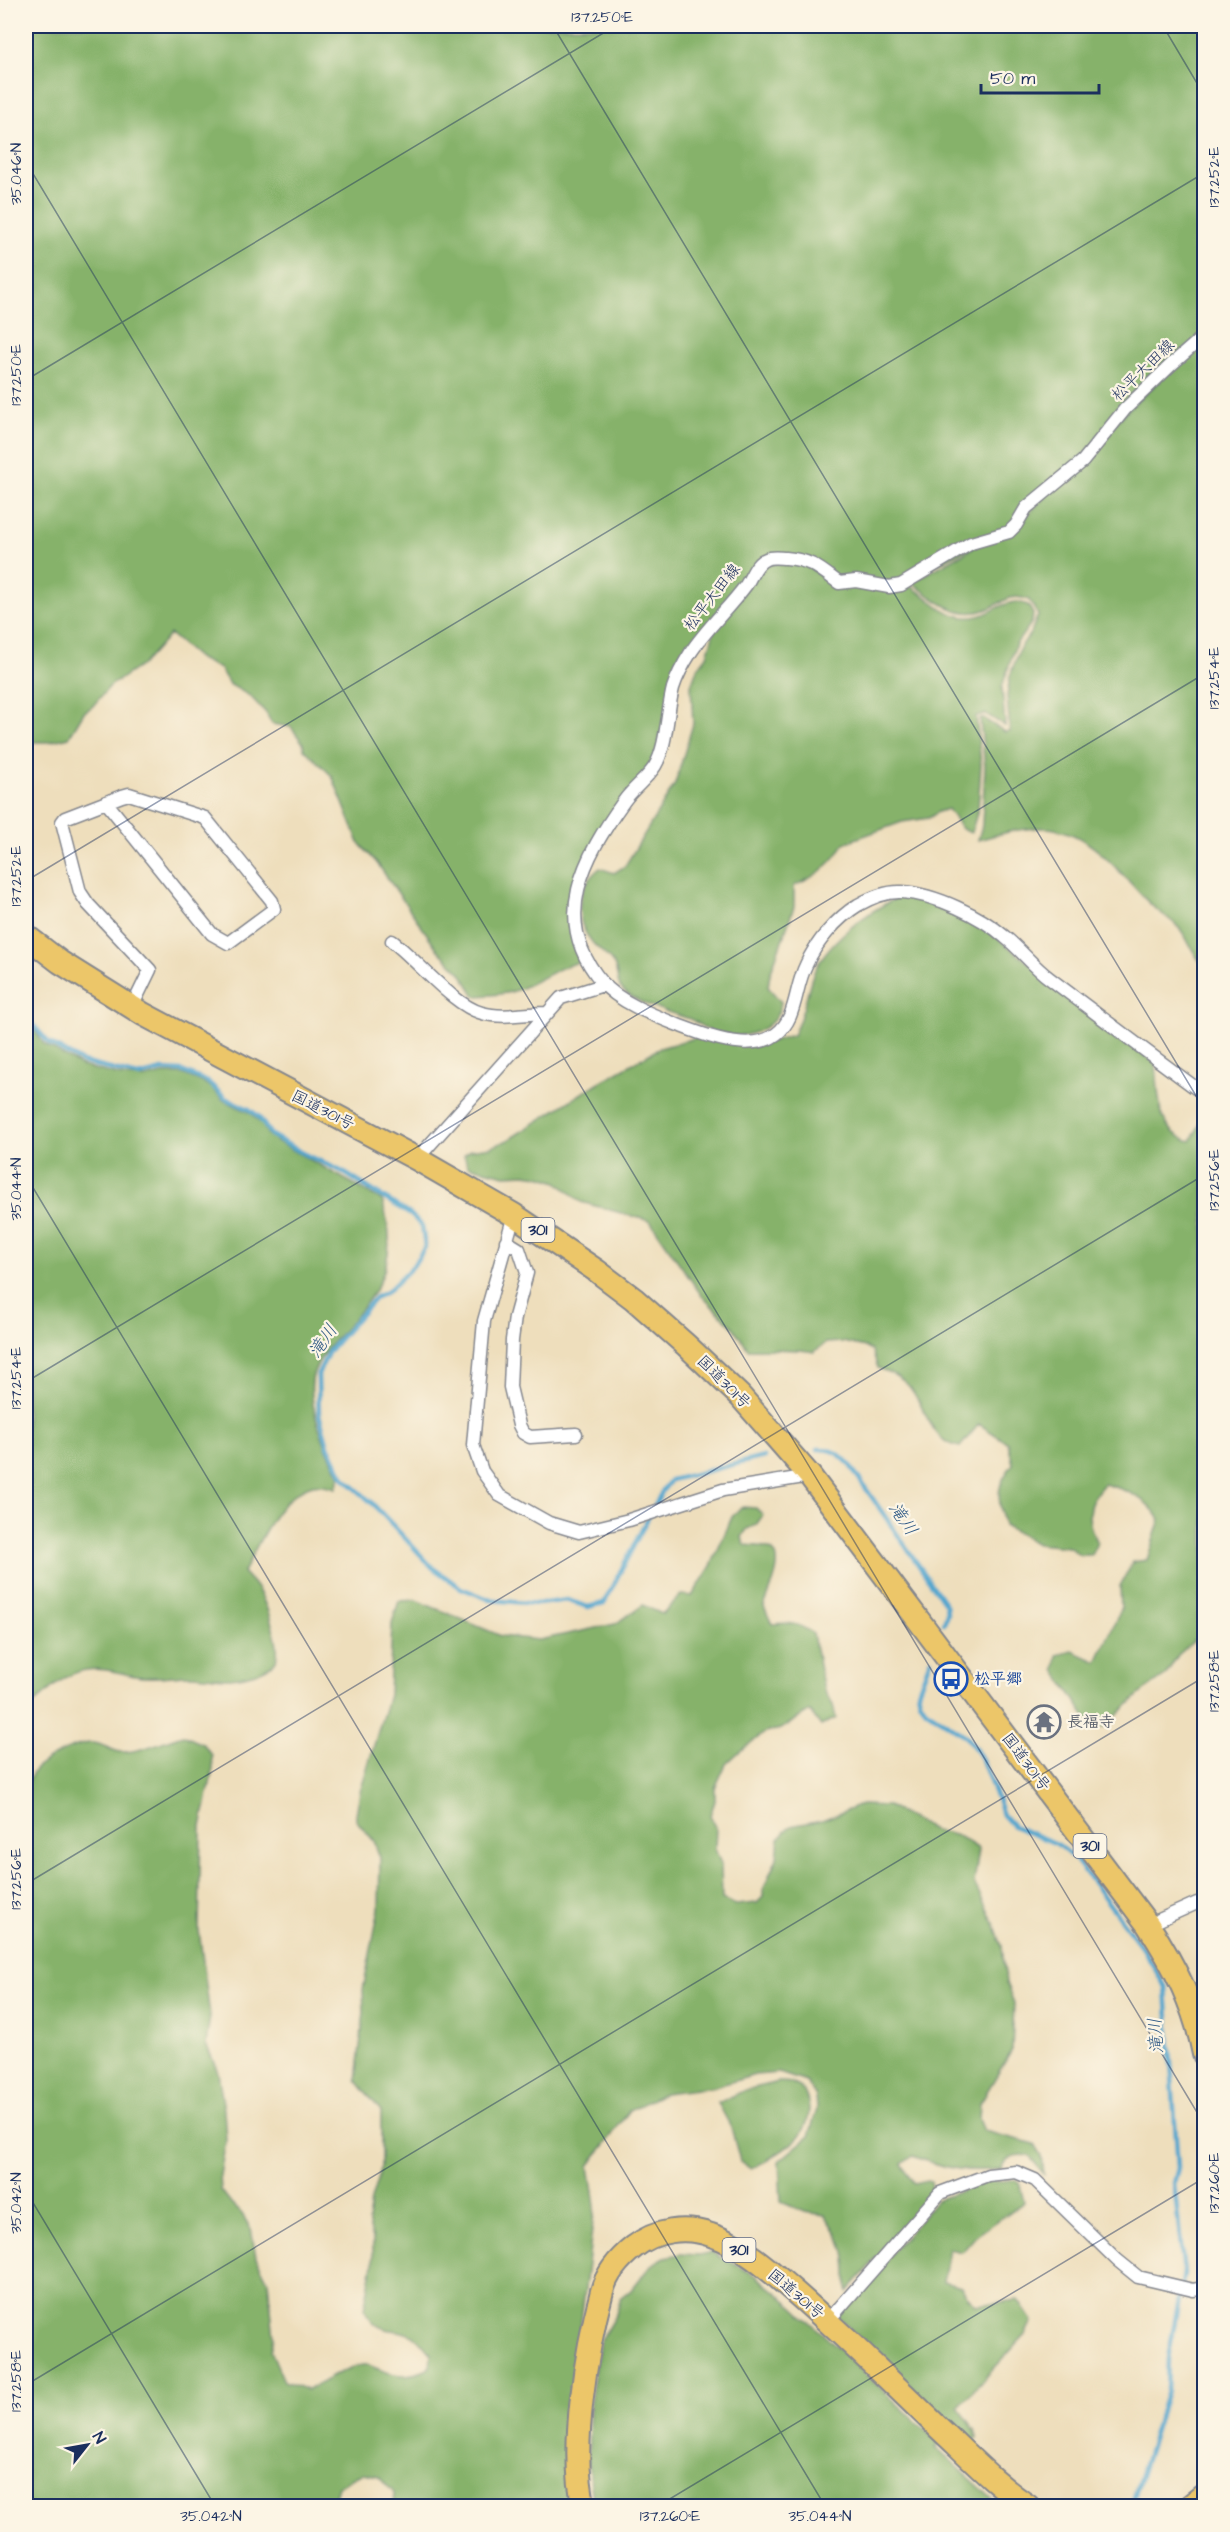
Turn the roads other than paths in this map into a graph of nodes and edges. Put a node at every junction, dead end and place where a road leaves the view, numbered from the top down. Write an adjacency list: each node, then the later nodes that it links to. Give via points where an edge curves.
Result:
1 (1204, 336): 6 (street, 松平大田線, via 1125,409 1083,461 1026,508 1009,532 971,543 908,582 893,586 839,583 804,560 776,557 759,563 681,670 655,767 626,798 594,848 580,881 574,911 577,934 587,961)
2 (106, 802): 2 (street, via 129,794 205,818 272,901 274,909 228,943 220,940); 7 (street, via 62,822 80,892 150,970)
3 (26, 902): 4 (street)
4 (27, 937): 7 (highway, 国道301号 / 301)
5 (392, 940): 8 (street, via 448,992 479,1013 495,1016)
6 (603, 985): 8 (street, via 561,998); 9 (street, via 650,1013 718,1040 759,1041 772,1036 789,1018 807,963 833,926 869,899 904,892 956,907 1004,935 1042,972)
7 (132, 1008): 10 (highway, 国道301号 / 301)
8 (547, 1012): 10 (street)
9 (1204, 1094)
10 (417, 1159): 11 (highway, 国道301号 / 301)
11 (514, 1215): 12 (street); 14 (highway, 国道301号 / 301, via 587,1264 660,1322 740,1396)
12 (506, 1241): 13 (street, via 519,1249 527,1273 512,1340 510,1387 519,1425 530,1437); 14 (street, via 484,1321 473,1445 482,1472 499,1495 549,1523 579,1532 723,1490)
13 (576, 1434)
14 (810, 1476): 16 (highway, 国道301号 / 301)
15 (1204, 1904): 16 (street, via 1197,1903)
16 (1148, 1925): 17 (highway, 国道301号 / 301, via 1182,1981)
17 (1204, 2054)
18 (1204, 2288): 19 (street, via 1193,2290 1138,2277 1035,2180 1016,2172 988,2175 940,2193)
19 (828, 2321): 21 (highway, 国道301号 / 301, via 732,2244 712,2235 680,2229 636,2246 614,2267 603,2286 590,2336 581,2411 579,2469); 22 (highway, 国道301号 / 301, via 993,2479)
20 (1204, 2495): 23 (highway)
21 (584, 2506)
22 (1028, 2506)
23 (1190, 2506)

